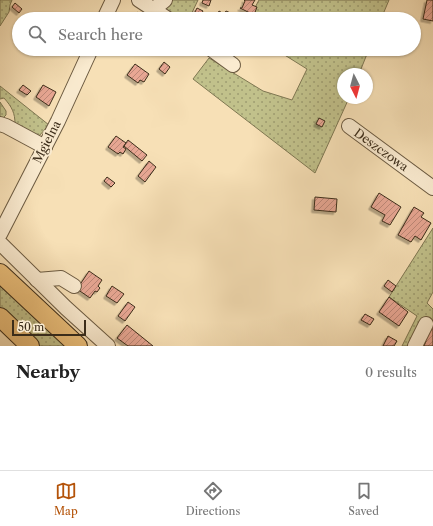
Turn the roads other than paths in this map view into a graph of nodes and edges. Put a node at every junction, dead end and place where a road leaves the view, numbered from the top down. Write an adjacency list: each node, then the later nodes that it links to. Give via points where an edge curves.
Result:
1 (113, 0): 5 (street)
2 (139, 0): 4 (street)
3 (165, 0): 4 (street)
4 (154, 9): 6 (street)
5 (107, 12)
6 (158, 12)
7 (88, 56): 12 (street, Mgielna)
8 (221, 56): 9 (street)
9 (233, 65)
10 (0, 124): 12 (street)
11 (349, 126): 13 (street, Deszczowa)
12 (45, 147): 14 (street, Mgielna)
13 (433, 188)
14 (0, 234)
15 (0, 243): 17 (street)
16 (0, 273): 22 (main road)
17 (38, 280): 18 (street, via 61,278); 23 (street)
18 (74, 286)
19 (0, 317): 21 (main road)
20 (426, 324): 24 (street)
21 (30, 346)
22 (78, 346)
23 (108, 346)
24 (415, 346)

